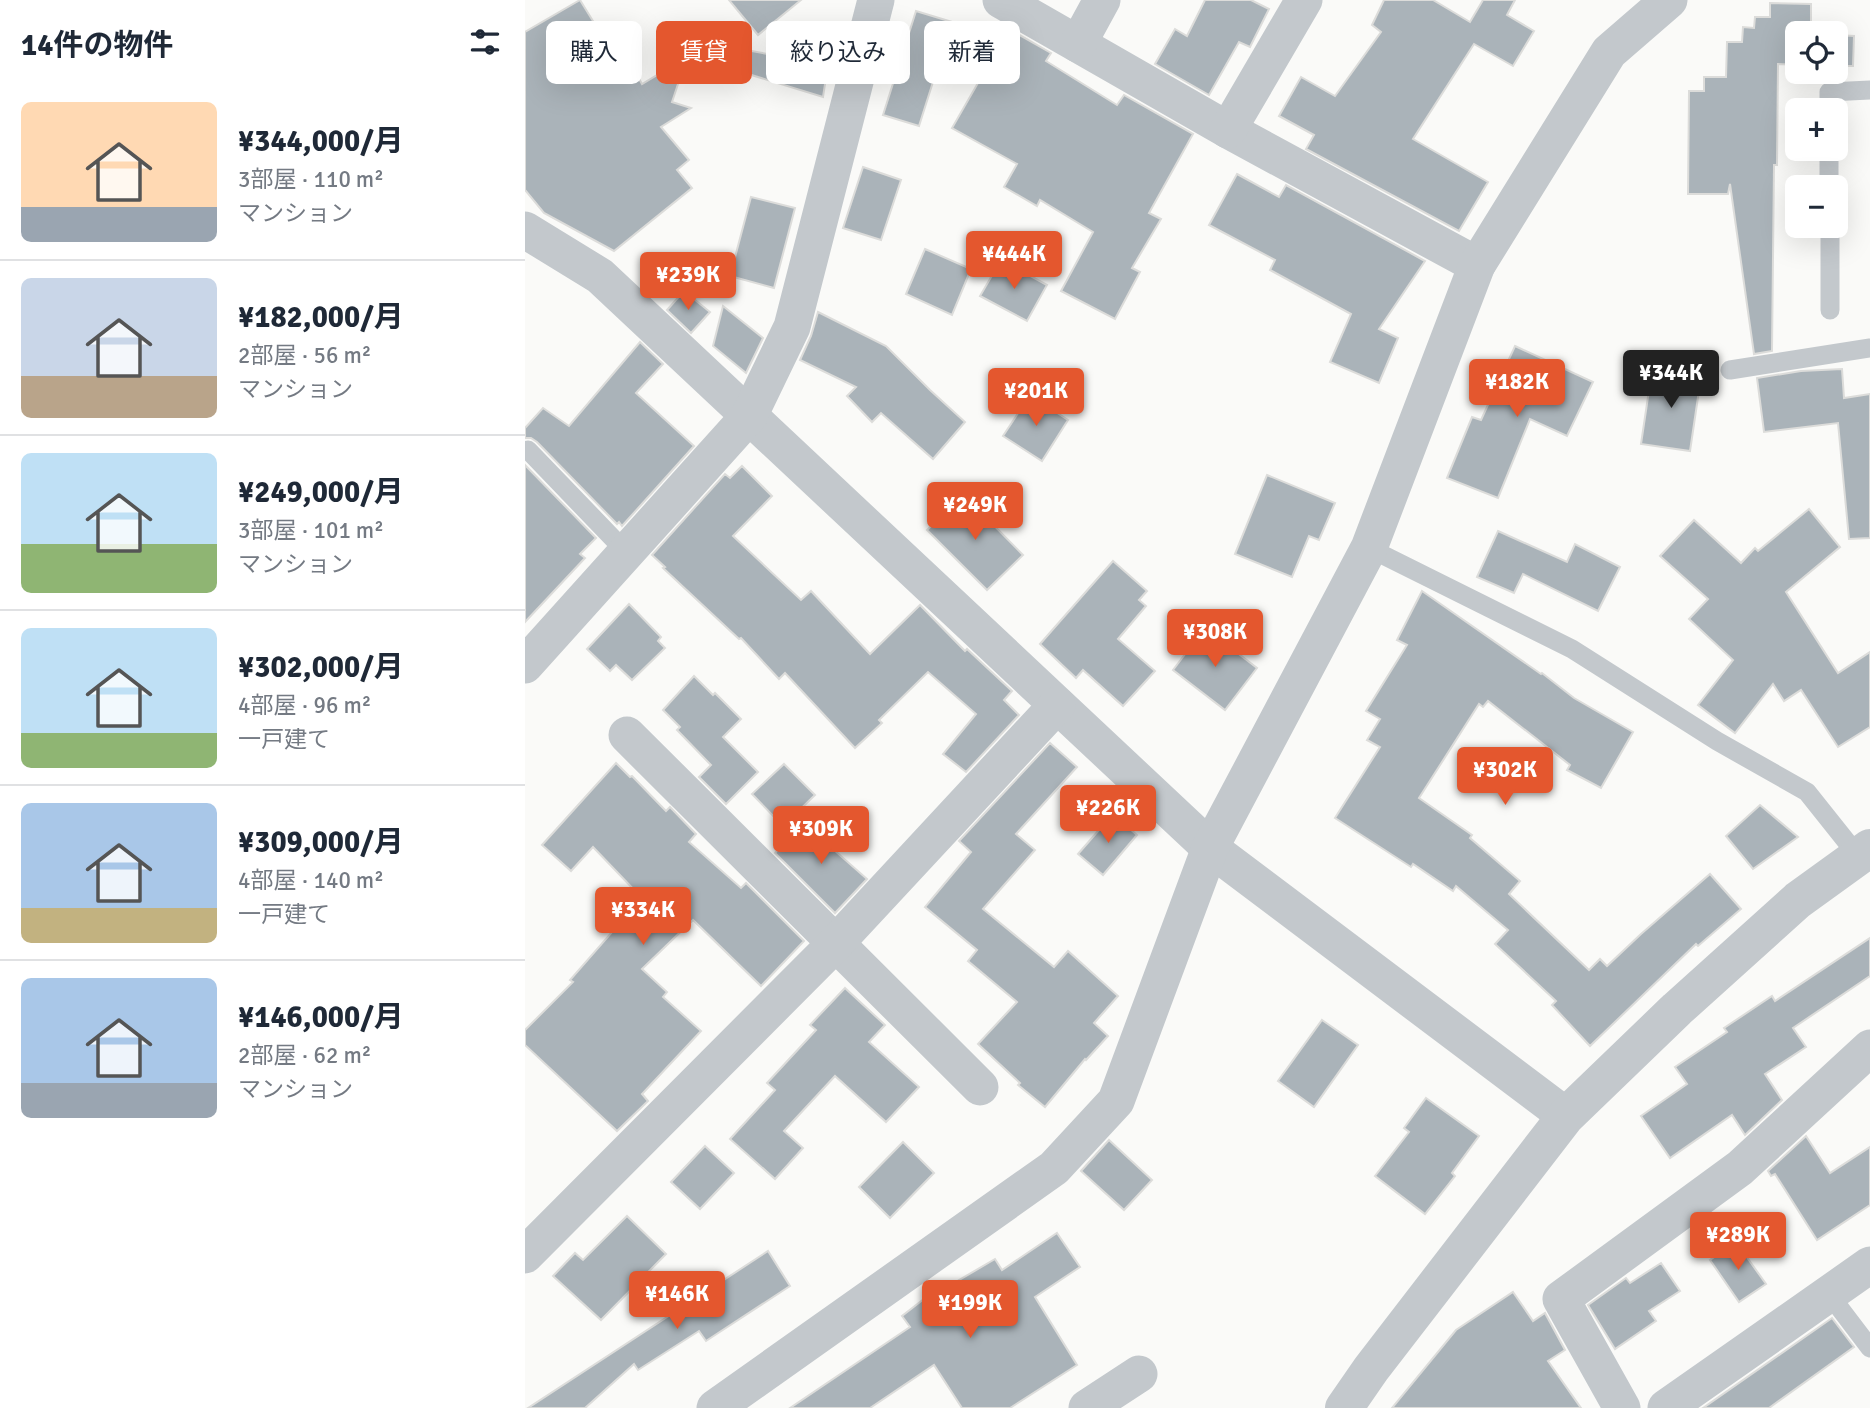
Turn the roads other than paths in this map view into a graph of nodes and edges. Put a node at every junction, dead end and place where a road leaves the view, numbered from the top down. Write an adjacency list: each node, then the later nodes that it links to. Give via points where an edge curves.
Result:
1 (876, 0): 16 (street, via 792,327)
2 (1001, 0): 6 (street)
3 (1102, 0): 6 (street)
4 (1304, 0): 9 (street)
5 (1669, 0): 12 (street, via 1609,52)
6 (1078, 44): 9 (street)
7 (1870, 90): 8 (lane, via 1829,92)
8 (1829, 98)
9 (1229, 130): 12 (street)
10 (525, 230): 16 (street, via 600,276)
11 (1830, 238): 13 (lane)
12 (1477, 265): 18 (street)
13 (1830, 310)
14 (1870, 348): 15 (lane)
15 (1730, 370)
16 (749, 416): 19 (street); 21 (street)
17 (528, 450): 19 (lane)
18 (1369, 548): 23 (street); 24 (lane, via 1572,649 1807,792)
19 (627, 553): 20 (street)
20 (525, 666)
21 (1057, 705): 23 (street); 25 (street)
22 (627, 735): 25 (street)
23 (1210, 848): 28 (street); 34 (street, via 1116,1101 1055,1168)
24 (1864, 852): 28 (street, via 1798,900)
25 (835, 944): 27 (street); 29 (street)
26 (1870, 1048): 37 (street, via 1739,1168 1561,1299)
27 (980, 1087)
28 (1566, 1115): 36 (street)
29 (525, 1255)
30 (1870, 1265): 31 (street)
31 (1829, 1294): 32 (lane); 38 (street)
32 (1870, 1348)
33 (1139, 1374): 35 (street)
34 (715, 1408)
35 (1087, 1408)
36 (1344, 1408)
37 (1622, 1408)
38 (1666, 1408)

